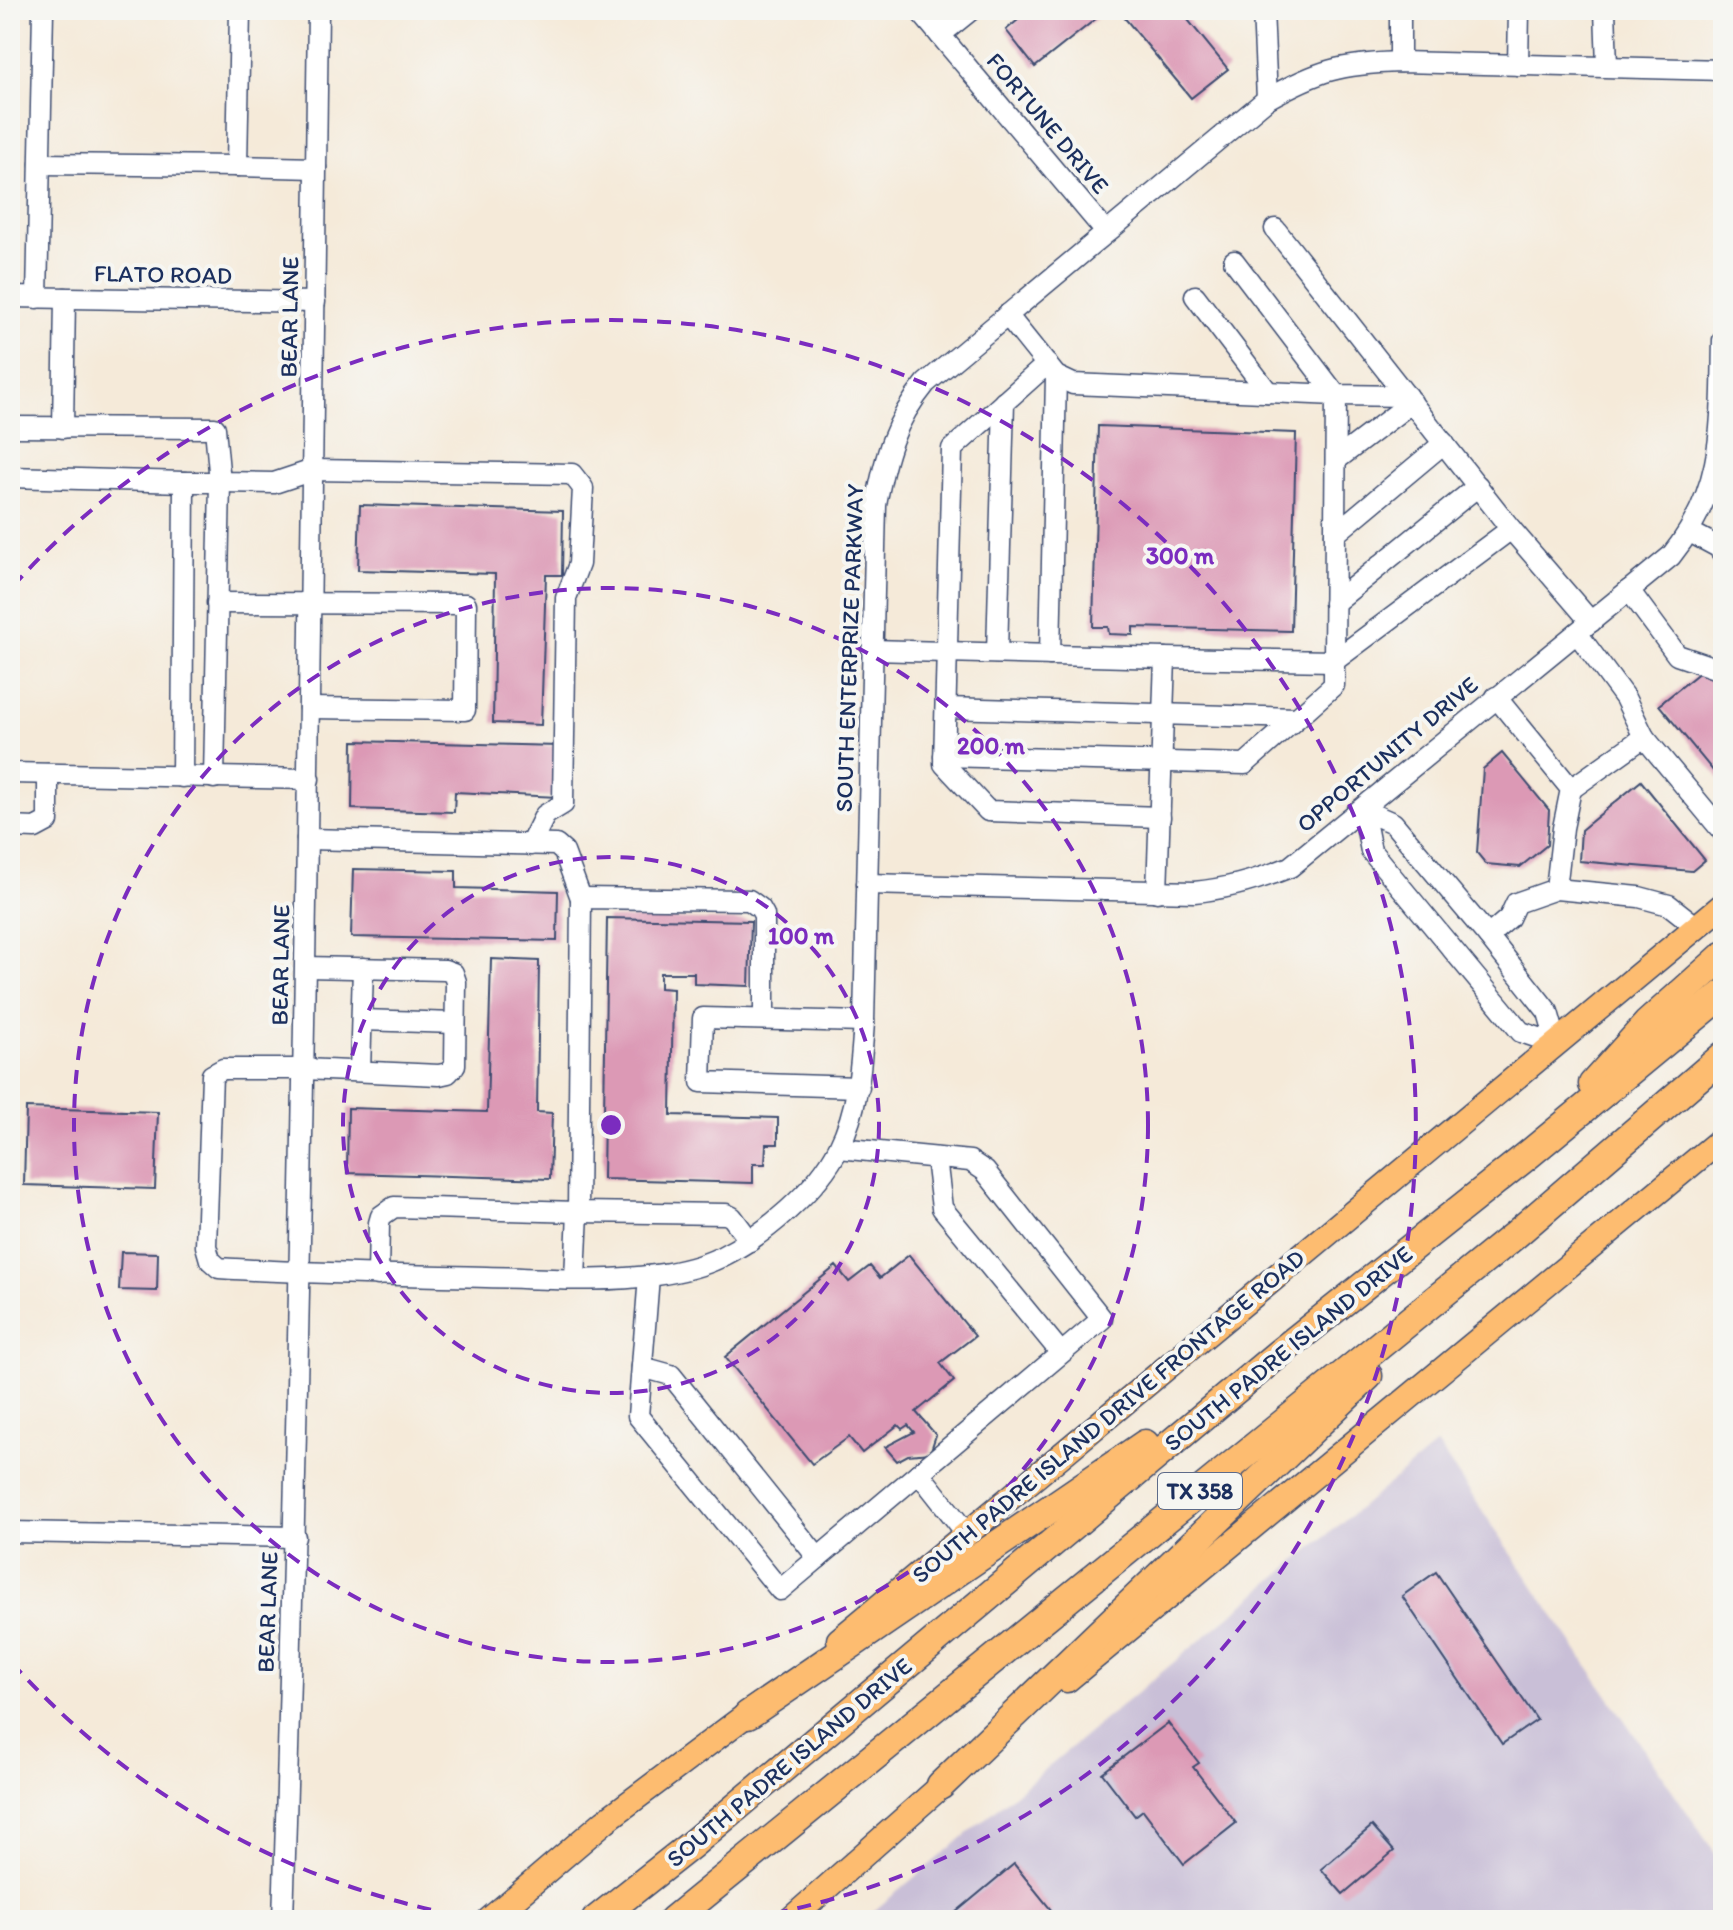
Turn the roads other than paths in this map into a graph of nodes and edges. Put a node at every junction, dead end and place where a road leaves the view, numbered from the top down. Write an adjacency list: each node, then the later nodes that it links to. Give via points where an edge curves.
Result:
1 (43, 10): 16 (street)
2 (240, 10): 17 (street)
3 (318, 10): 18 (street, BEAR LANE)
4 (919, 10): 10 (street, FORTUNE DRIVE)
5 (971, 10): 10 (street)
6 (1263, 10): 15 (street)
7 (1400, 10): 11 (street)
8 (1519, 10): 12 (street)
9 (1605, 10): 13 (street)
10 (940, 35): 20 (street, FORTUNE DRIVE)
11 (1400, 62): 12 (street, SOUTH ENTERPRIZE PARKWAY); 15 (street, SOUTH ENTERPRIZE PARKWAY, via 1329,69)
12 (1518, 65): 13 (street, SOUTH ENTERPRIZE PARKWAY)
13 (1607, 66): 14 (street, SOUTH ENTERPRIZE PARKWAY)
14 (1723, 70)
15 (1267, 99): 20 (street, SOUTH ENTERPRIZE PARKWAY)
16 (40, 164): 17 (street); 24 (street)
17 (237, 166): 18 (street)
18 (316, 168): 26 (street, BEAR LANE)
19 (1275, 229): 32 (street)
20 (1106, 232): 27 (street, SOUTH ENTERPRIZE PARKWAY)
21 (1234, 261): 31 (street)
22 (1195, 296): 30 (street)
23 (10, 297): 24 (street, FLATO ROAD)
24 (37, 298): 25 (street, FLATO ROAD)
25 (65, 298): 26 (street, FLATO ROAD); 36 (street)
26 (315, 302): 39 (street, BEAR LANE)
27 (1007, 315): 29 (street); 53 (street, SOUTH ENTERPRIZE PARKWAY, via 926,383 892,438 876,505)
28 (1723, 340): 34 (street, OPPORTUNITY DRIVE)
29 (1051, 370): 30 (street, via 1073,384); 33 (street); 56 (street)
30 (1268, 392): 31 (street)
31 (1336, 395): 32 (street); 38 (street)
32 (1409, 399): 37 (street); 38 (street)
33 (1004, 402): 54 (street, via 952,449); 55 (street)
34 (1722, 406): 45 (street, OPPORTUNITY DRIVE, via 1718,459)
35 (10, 427): 36 (street)
36 (63, 428): 42 (street, via 215,428)
37 (1444, 443): 43 (street); 46 (street)
38 (1336, 460): 46 (street)
39 (313, 470): 42 (street, via 274,483); 49 (street, BEAR LANE); 79 (street, via 572,474 583,488 579,564 566,598 563,804 545,815)
40 (10, 477): 41 (street)
41 (184, 482): 42 (street); 70 (street)
42 (220, 482): 50 (street)
43 (1478, 486): 44 (street); 51 (street)
44 (1511, 529): 52 (street); 58 (street)
45 (1690, 532): 47 (street); 48 (street, OPPORTUNITY DRIVE, via 1671,556)
46 (1335, 534): 51 (street)
47 (1723, 554)
48 (1629, 590): 52 (street, OPPORTUNITY DRIVE); 59 (street, via 1677,655 1715,668)
49 (311, 602): 50 (street); 61 (street, BEAR LANE); 61 (street, via 466,604 465,710)
50 (217, 603): 71 (street)
51 (1334, 603): 58 (street)
52 (1584, 628): 60 (street, OPPORTUNITY DRIVE); 65 (street)
53 (872, 650): 54 (street); 80 (street, SOUTH ENTERPRIZE PARKWAY)
54 (947, 652): 55 (street); 62 (street)
55 (997, 653): 56 (street)
56 (1050, 655): 57 (street)
57 (1165, 658): 58 (street); 63 (street)
58 (1334, 661): 64 (street, via 1334,685)
59 (1723, 663)
60 (1496, 697): 73 (street); 74 (street, OPPORTUNITY DRIVE)
61 (309, 708): 72 (street, BEAR LANE)
62 (946, 708): 63 (street); 66 (street)
63 (1163, 715): 64 (street); 67 (street)
64 (1297, 718): 67 (street, via 1245,764)
65 (1644, 737): 73 (street); 77 (street)
66 (944, 756): 67 (street); 75 (street, via 944,764 988,811)
67 (1162, 763): 75 (street)
68 (10, 773): 69 (street)
69 (48, 774): 70 (street); 76 (street, via 48,821 35,828)
70 (182, 777): 71 (street)
71 (214, 778): 72 (street)
72 (309, 779): 78 (street, BEAR LANE)
73 (1571, 789): 81 (street)
74 (1363, 810): 82 (street, OPPORTUNITY DRIVE, via 1290,867 1258,880 1222,889); 86 (street, via 1393,823); 95 (street, via 1371,851 1521,1032)
75 (1160, 817): 82 (street)
76 (10, 827)
77 (1723, 832)
78 (307, 839): 79 (street); 88 (street, BEAR LANE)
79 (530, 845): 83 (street, via 556,845 564,852)
80 (867, 884): 82 (street, OPPORTUNITY DRIVE); 93 (street, SOUTH ENTERPRIZE PARKWAY)
81 (1556, 889): 85 (street, via 1669,905); 86 (street, via 1516,903 1509,918)
82 (1157, 892)
83 (581, 898): 91 (street, via 749,900 764,915); 104 (street)
84 (1723, 905): 85 (main road, SOUTH PADRE ISLAND DRIVE FRONTAGE ROAD)
85 (1697, 927): 95 (main road, SOUTH PADRE ISLAND DRIVE FRONTAGE ROAD)
86 (1488, 936): 95 (street, via 1548,1012)
87 (1723, 956): 102 (highway, via 1647,1024)
88 (306, 967): 89 (street); 97 (street, BEAR LANE)
89 (363, 968): 92 (street); 94 (street, via 453,973)
90 (1723, 994): 102 (highway, SOUTH PADRE ISLAND DRIVE / TX 358)
91 (764, 1019): 93 (street); 99 (street, via 703,1018 701,1082)
92 (362, 1020): 94 (street); 98 (street)
93 (864, 1022): 99 (street, SOUTH ENTERPRIZE PARKWAY)
94 (455, 1023): 98 (street, via 455,1065 448,1073)
95 (1557, 1044): 116 (main road, SOUTH PADRE ISLAND DRIVE FRONTAGE ROAD)
96 (1723, 1056): 105 (highway, SOUTH PADRE ISLAND DRIVE / TX 358)
97 (304, 1069): 98 (street); 107 (street, BEAR LANE); 107 (street, SOUTH ENTERPRIZE PARKWAY, via 223,1069 212,1075 207,1232 210,1260 219,1268)
98 (360, 1071)
99 (859, 1087): 101 (street, SOUTH ENTERPRIZE PARKWAY)
100 (1723, 1138): 120 (main road)
101 (839, 1148): 103 (street); 106 (street, SOUTH ENTERPRIZE PARKWAY, via 802,1197)
102 (1528, 1155): 112 (highway, SOUTH PADRE ISLAND DRIVE / TX 358)
103 (936, 1158): 111 (street, via 942,1208); 111 (street, via 970,1161 985,1171 1102,1319)
104 (578, 1212): 106 (street, via 726,1214); 108 (street, via 394,1207 379,1223); 110 (street)
105 (1515, 1235): 120 (highway); 124 (highway, SOUTH PADRE ISLAND DRIVE / TX 358)
106 (750, 1241): 109 (street, SOUTH ENTERPRIZE PARKWAY, via 719,1259)
107 (301, 1272): 108 (street, SOUTH ENTERPRIZE PARKWAY); 117 (street, BEAR LANE)
108 (378, 1275): 110 (street, SOUTH ENTERPRIZE PARKWAY)
109 (649, 1276): 110 (street, SOUTH ENTERPRIZE PARKWAY); 113 (street)
110 (575, 1278)
111 (1061, 1353): 114 (street)
112 (1278, 1354): 119 (highway); 123 (highway, SOUTH PADRE ISLAND DRIVE / TX 358)
113 (642, 1367): 118 (street, via 671,1375); 118 (street, via 638,1416 780,1590)
114 (919, 1473): 116 (street); 118 (street)
115 (10, 1532): 117 (street)
116 (967, 1534): 119 (main road, SOUTH PADRE ISLAND DRIVE FRONTAGE ROAD)
117 (295, 1537): 121 (street, BEAR LANE)
118 (818, 1558)
119 (748, 1715): 122 (main road, SOUTH PADRE ISLAND DRIVE FRONTAGE ROAD, via 605,1821)
120 (941, 1785): 125 (main road)
121 (283, 1920)
122 (489, 1920)
123 (596, 1920)
124 (673, 1920)
125 (790, 1920)

